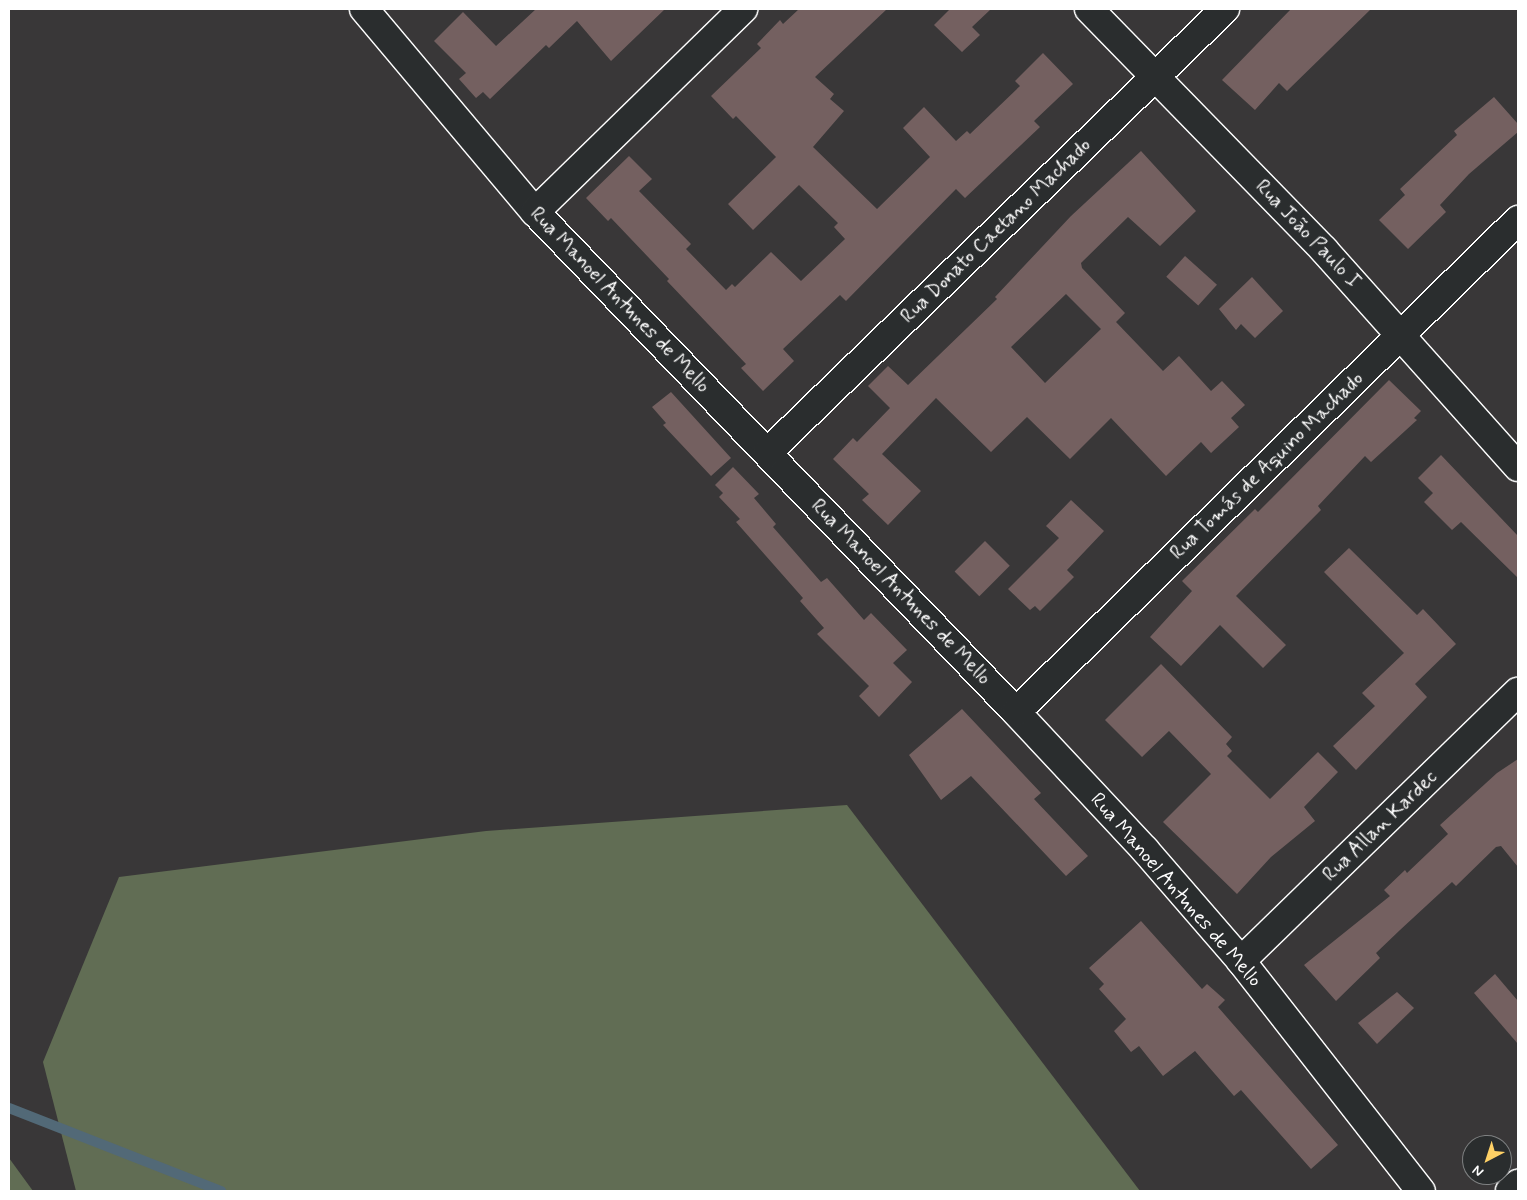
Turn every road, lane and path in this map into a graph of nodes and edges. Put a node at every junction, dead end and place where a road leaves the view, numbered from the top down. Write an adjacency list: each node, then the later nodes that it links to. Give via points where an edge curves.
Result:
1 (364, 9): 6 (street, Rua Manoel Antunes de Mello)
2 (743, 9): 6 (street)
3 (1090, 9): 5 (street, Rua João Paulo I)
4 (1225, 9): 5 (street, Rua Donato Caetano Machado)
5 (1155, 76): 8 (street, Rua João Paulo I); 9 (street, Rua Donato Caetano Machado)
6 (535, 212): 9 (street, Rua Manoel Antunes de Mello)
7 (1518, 220): 8 (street, Rua Tomás de Aquino Machado)
8 (1402, 334): 10 (street, Rua João Paulo I); 12 (street, Rua Tomás de Aquino Machado)
9 (767, 453): 12 (street, Rua Manoel Antunes de Mello)
10 (1518, 467)
11 (1518, 692): 13 (street, Rua Allan Kardec)
12 (1016, 712): 13 (street, Rua Manoel Antunes de Mello, via 1145,850)
13 (1241, 961): 15 (street, Rua Manoel Antunes de Mello)
14 (1518, 1184): 16 (street)
15 (1421, 1191)
16 (1510, 1191)

